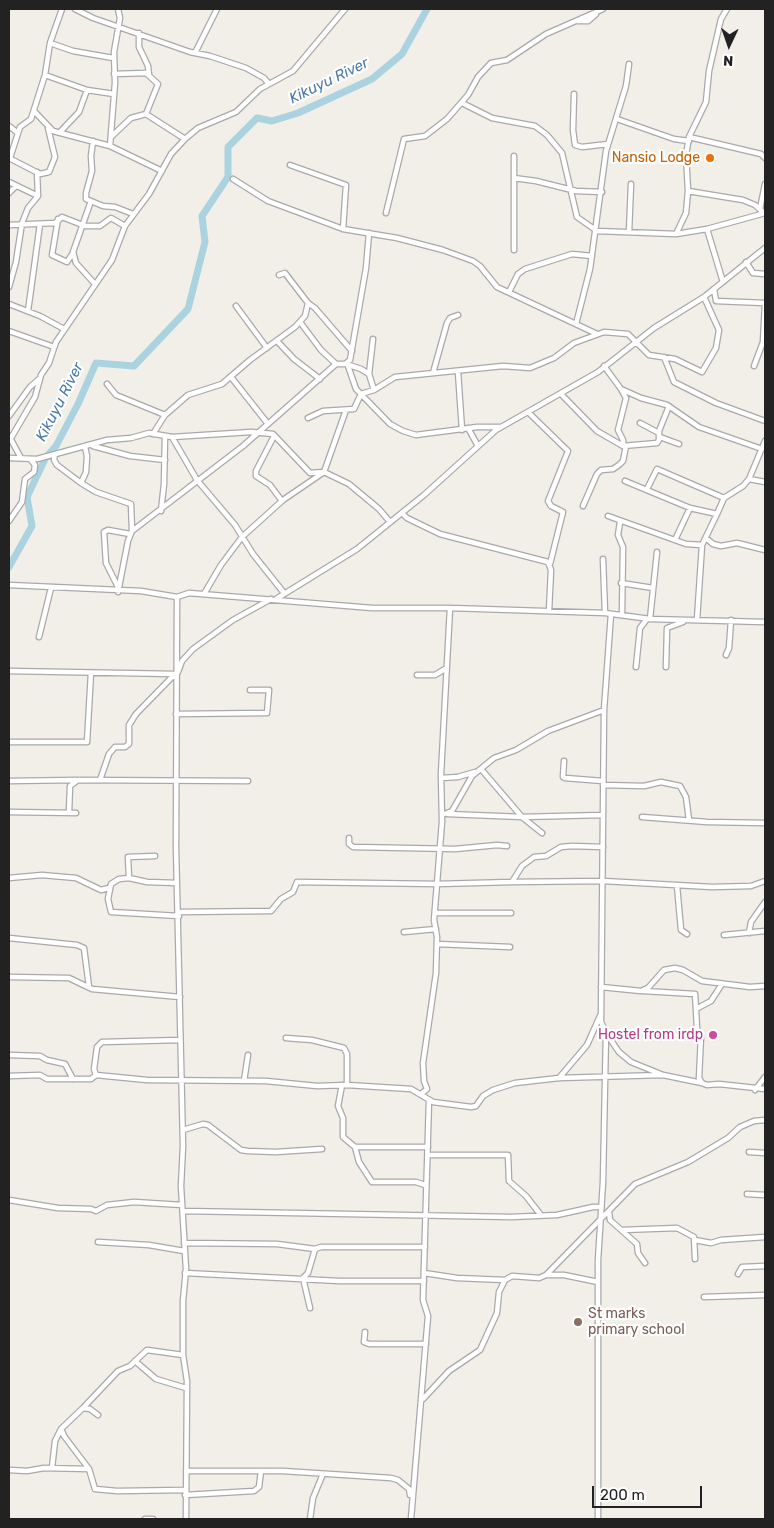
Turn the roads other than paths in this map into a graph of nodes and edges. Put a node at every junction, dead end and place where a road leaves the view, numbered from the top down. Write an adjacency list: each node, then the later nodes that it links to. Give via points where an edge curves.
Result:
1 (62, 9): 12 (street)
2 (75, 9): 9 (street)
3 (90, 9): 9 (street)
4 (118, 9): 10 (street)
5 (217, 9): 13 (street)
6 (346, 9): 19 (street, via 293,71)
7 (727, 9): 33 (street, via 721,19 709,71 706,102)
8 (601, 10): 23 (street, via 546,34 507,60 491,63)
9 (83, 13): 10 (street)
10 (119, 27): 11 (street); 14 (street)
11 (139, 33): 13 (street); 18 (street, via 139,48)
12 (50, 43): 14 (street); 17 (street)
13 (195, 53): 19 (street, via 246,68)
14 (113, 58): 16 (street)
15 (629, 64): 26 (street)
16 (114, 74): 18 (street); 21 (street)
17 (45, 75): 20 (street); 24 (street)
18 (149, 75): 25 (street, via 158,84)
19 (269, 84): 32 (street, via 236,112 203,126)
20 (87, 90): 21 (street); 29 (street, via 79,112)
21 (114, 94): 31 (street)
22 (574, 94): 35 (street, via 575,146)
23 (462, 103): 49 (street, via 492,118 540,129 560,149); 55 (street, via 428,134 404,139)
24 (34, 111): 28 (street); 30 (street, via 31,120 22,125)
25 (146, 114): 31 (street, via 131,118); 32 (street)
26 (617, 119): 33 (street, via 674,139); 35 (street)
27 (9, 126): 30 (street)
28 (48, 128): 29 (street); 42 (street, via 55,157 48,172)
29 (60, 132): 34 (street)
30 (18, 133): 38 (street)
31 (112, 136): 36 (street)
32 (185, 139): 41 (street, via 171,154)
33 (689, 139): 39 (street, via 761,154); 50 (street, via 686,156)
34 (93, 141): 36 (street); 54 (street, via 92,176 86,192 86,199)
35 (608, 144): 51 (street)
36 (110, 146): 41 (street)
37 (514, 156): 43 (street)
38 (9, 158): 42 (street)
39 (765, 158)
40 (290, 165): 64 (street, via 346,185)
41 (162, 171): 57 (street)
42 (37, 172): 53 (street)
43 (514, 178): 49 (street); 71 (street)
44 (233, 179): 64 (street, via 268,200)
45 (9, 182): 48 (street)
46 (631, 184): 67 (street)
47 (765, 184): 56 (street)
48 (16, 186): 52 (street); 53 (street)
49 (572, 190): 51 (street); 66 (street, via 577,217)
50 (688, 191): 56 (street, via 743,200); 69 (street, via 686,213)
51 (602, 192): 66 (street)
52 (9, 193)
53 (38, 196): 59 (street)
54 (91, 202): 57 (street, via 115,206); 62 (street)
55 (386, 212)
56 (763, 212): 65 (street)
57 (133, 214): 63 (street)
58 (58, 218): 60 (street, via 55,223); 62 (street); 72 (street, via 52,255 67,262)
59 (22, 223): 60 (street); 61 (street); 79 (street)
60 (40, 224): 87 (street)
61 (9, 225)
62 (82, 225): 63 (street, via 100,226 111,218); 72 (street)
63 (125, 226): 78 (street, via 112,260)
64 (344, 229): 68 (street)
65 (707, 229): 69 (street); 77 (street)
66 (597, 231): 67 (street); 73 (street)
67 (628, 232): 69 (street)
68 (369, 233): 81 (street, via 443,250 473,261 494,286); 100 (street)
69 (676, 234)
70 (765, 248): 74 (street)
71 (514, 250)
72 (73, 252): 78 (street, via 76,263)
73 (592, 256): 81 (street, via 572,254 525,269 518,274); 90 (street)
74 (746, 262): 75 (street, via 753,272); 77 (street)
75 (765, 274)
76 (278, 275): 83 (street, via 285,273)
77 (723, 282): 80 (street)
78 (94, 283): 91 (street, via 82,306)
79 (9, 287)
80 (714, 289): 82 (street); 84 (street, via 716,301)
81 (509, 292): 90 (street)
82 (704, 297): 96 (street, via 668,318); 101 (street, via 720,330 716,348 704,369 702,372)
83 (308, 303): 89 (street, via 306,316); 100 (street)
84 (765, 303): 97 (street)
85 (9, 304): 87 (street)
86 (236, 306): 99 (street)
87 (28, 311): 91 (street)
88 (458, 315): 107 (street, via 447,323)
89 (300, 322): 95 (street); 102 (street)
90 (576, 324): 93 (street)
91 (64, 329): 98 (street)
92 (9, 331): 98 (street)
93 (597, 334): 96 (street, via 621,333 632,336); 106 (street, via 530,368 503,366)
94 (373, 339): 108 (street)
95 (277, 341): 99 (street); 111 (street)
96 (637, 342): 101 (street, via 649,355); 104 (street)
97 (764, 342): 105 (street)
98 (54, 347): 110 (street)
99 (267, 348): 109 (street)
100 (352, 350): 103 (street)
101 (664, 357): 123 (street, via 674,382 716,403)
102 (336, 364): 103 (street); 111 (street)
103 (348, 364): 108 (street); 115 (street, via 354,386)
104 (604, 366): 113 (street); 116 (street)
105 (754, 366)
106 (458, 372): 107 (street); 128 (street)
107 (433, 373): 114 (street, via 395,377)
108 (369, 374): 114 (street)
109 (231, 376): 120 (street, via 219,386 188,395); 125 (street)
110 (39, 379): 121 (street); 134 (street, via 35,397)
111 (320, 379): 125 (street)
112 (107, 384): 120 (street, via 116,394)
113 (622, 389): 117 (street); 140 (street, via 626,400 618,430)
114 (374, 390): 115 (street)
115 (361, 394): 118 (street, via 356,407); 128 (street, via 390,424 403,431 416,435)
116 (561, 394): 119 (street); 140 (street, via 598,431)
117 (669, 406): 132 (street); 142 (street, via 699,427)
118 (346, 410): 122 (street, via 323,411); 148 (street)
119 (528, 412): 126 (street); 174 (street, via 568,450 548,501 563,512)
120 (165, 415): 130 (street)
121 (9, 416)
122 (308, 418)
123 (765, 421)
124 (640, 423): 132 (street)
125 (267, 425): 129 (street); 131 (street)
126 (502, 427): 127 (street); 139 (street)
127 (468, 428): 128 (street); 139 (street)
128 (462, 430)
129 (257, 432): 131 (street); 135 (street); 150 (street)
130 (153, 434): 133 (street); 138 (street)
131 (274, 435): 148 (street, via 310,473); 156 (street, via 256,476 270,485)
132 (659, 435): 137 (street); 140 (street, via 660,440 654,444)
133 (165, 436): 135 (street); 147 (street)
134 (10, 437): 145 (street)
135 (172, 437): 150 (street)
136 (765, 441): 142 (street)
137 (679, 444)
138 (91, 445): 141 (street); 147 (street, via 130,456)
139 (478, 446): 160 (street)
140 (624, 446): 157 (street, via 622,461 613,469 601,470 597,474)
141 (85, 447): 143 (street); 153 (street, via 88,456)
142 (762, 449): 149 (street)
143 (55, 454): 146 (street); 153 (street, via 57,465)
144 (9, 458): 145 (street)
145 (20, 458): 146 (street)
146 (31, 460): 163 (street, via 35,470 25,479 22,502)
147 (165, 460): 159 (street)
148 (324, 472): 156 (street); 164 (street, via 349,484)
149 (749, 479): 152 (street); 155 (street)
150 (197, 480): 159 (street); 167 (street)
151 (625, 481): 154 (street)
152 (765, 482)
153 (81, 483): 166 (street, via 131,504)
154 (647, 489): 155 (street, via 656,469); 158 (street)
155 (724, 498): 161 (street)
156 (282, 501): 167 (street)
157 (584, 506)
158 (690, 508): 161 (street); 169 (street)
159 (160, 511): 166 (street)
160 (402, 513): 164 (street); 174 (street, via 440,534)
161 (716, 514): 168 (street)
162 (608, 516): 165 (street)
163 (9, 521)
164 (390, 522): 180 (street, via 336,564)
165 (620, 522): 169 (street); 175 (street, via 618,534 623,547)
166 (131, 532): 179 (street); 179 (street, via 104,532 106,563)
167 (242, 537): 180 (street); 181 (street)
168 (706, 538): 170 (street); 171 (street, via 721,546 730,542)
169 (675, 540): 170 (street)
170 (702, 545): 191 (street)
171 (765, 550)
172 (657, 552): 178 (street)
173 (603, 559): 186 (street)
174 (550, 564): 185 (street)
175 (621, 583): 178 (street); 188 (street)
176 (9, 585): 177 (street)
177 (51, 588): 179 (street); 194 (street)
178 (653, 588): 189 (street)
179 (118, 589): 182 (street)
180 (284, 593): 183 (street)
181 (204, 594): 182 (street, via 189,593); 183 (street)
182 (177, 597): 202 (street)
183 (274, 599): 184 (street, via 372,608); 202 (street, via 233,620 193,649 182,661)
184 (450, 608): 185 (street); 198 (street)
185 (549, 611): 186 (street)
186 (605, 613): 187 (street)
187 (611, 614): 188 (street); 204 (street)
188 (622, 615): 189 (street)
189 (649, 619): 190 (street); 196 (street, via 640,626)
190 (689, 620): 191 (street); 197 (street, via 667,628)
191 (696, 620): 192 (street)
192 (731, 620): 193 (street); 195 (street)
193 (765, 622)
194 (39, 637)
195 (726, 655)
196 (636, 667)
197 (666, 667)
198 (445, 669): 201 (street, via 435,675); 209 (street)
199 (9, 671): 200 (street)
200 (91, 673): 202 (street); 206 (street, via 87,742)
201 (417, 675)
202 (176, 676): 205 (street); 212 (street, via 136,714 129,725 129,744 114,747)
203 (250, 690): 205 (street, via 269,690 267,713)
204 (604, 710): 208 (street, via 548,731 516,750 494,758); 215 (street)
205 (176, 714): 213 (street)
206 (9, 742)
207 (564, 761): 215 (street, via 563,777)
208 (479, 770): 209 (street, via 458,777); 219 (street); 222 (street)
209 (441, 778): 220 (street)
210 (9, 780): 211 (street)
211 (78, 780): 212 (street); 217 (street, via 70,786)
212 (100, 780): 213 (street)
213 (177, 780): 214 (street); 236 (street)
214 (248, 781)
215 (603, 783): 221 (street); 224 (street, via 644,786 661,782 680,786 686,797)
216 (9, 812): 217 (street)
217 (69, 812): 218 (street)
218 (76, 813)
219 (448, 814): 220 (street); 222 (street)
220 (442, 815): 230 (street)
221 (603, 815): 222 (street); 229 (street)
222 (522, 817): 226 (street)
223 (642, 817): 224 (street)
224 (689, 820): 225 (street)
225 (765, 822)
226 (542, 833)
227 (349, 838): 230 (street, via 353,847)
228 (507, 846): 230 (street)
229 (603, 847): 234 (street); 237 (street, via 561,847 546,856 534,857 522,866)
230 (439, 848): 238 (street)
231 (155, 856): 233 (street, via 128,857)
232 (9, 878): 240 (street, via 42,875 76,878 101,890)
233 (129, 878): 236 (street); 240 (street, via 119,879)
234 (603, 881): 237 (street); 239 (street); 258 (street)
235 (765, 881): 239 (street, via 751,886)
236 (177, 882): 243 (street)
237 (512, 882): 238 (street)
238 (437, 884): 242 (street); 243 (street, via 297,882 293,892 271,911)
239 (677, 886): 249 (street, via 681,930)
240 (109, 888): 243 (street, via 111,912)
241 (765, 902): 248 (street, via 751,922)
242 (436, 913): 244 (street); 245 (street)
243 (179, 914): 260 (street)
244 (511, 914)
245 (436, 929): 247 (street); 252 (street)
246 (765, 931): 248 (street)
247 (404, 932)
248 (749, 933): 250 (street)
249 (687, 934)
250 (724, 935)
251 (9, 938): 257 (street, via 84,948)
252 (437, 944): 253 (street); 281 (street, via 434,993 423,1064 427,1089)
253 (510, 947)
254 (9, 977): 257 (street, via 69,978)
255 (722, 984): 256 (street); 259 (street, via 702,981 675,968 664,970 648,988); 261 (street, via 711,1001)
256 (765, 986)
257 (89, 987): 260 (street)
258 (601, 987): 259 (street); 262 (street)
259 (641, 991): 261 (street, via 691,992 697,996)
260 (180, 997): 265 (street)
261 (696, 1009): 277 (street, via 697,1029 701,1036 698,1072)
262 (601, 1012): 263 (street); 273 (street, via 587,1044)
263 (606, 1032): 269 (street, via 624,1057); 271 (street)
264 (286, 1038): 278 (street, via 344,1048 347,1054)
265 (180, 1040): 268 (street, via 102,1042 97,1047); 275 (street)
266 (9, 1055): 274 (street, via 40,1056 65,1064)
267 (248, 1055): 276 (street)
268 (96, 1075): 274 (street, via 90,1079); 275 (street, via 147,1080)
269 (663, 1075): 271 (street); 277 (street)
270 (9, 1076): 274 (street)
271 (604, 1076): 273 (street); 296 (street)
272 (765, 1077): 279 (street)
273 (559, 1078): 282 (street, via 515,1083 493,1090 471,1107)
274 (74, 1079)
275 (181, 1079): 276 (street); 284 (street)
276 (244, 1082): 278 (street)
277 (702, 1083): 279 (street)
278 (345, 1085): 281 (street, via 411,1089); 285 (street, via 338,1106 343,1118 343,1137)
279 (755, 1090): 280 (street)
280 (765, 1090)
281 (421, 1094): 282 (street)
282 (429, 1100): 286 (street)
283 (765, 1120): 298 (street, via 740,1127 688,1162 635,1184)
284 (183, 1130): 287 (street, via 208,1125 241,1150 253,1152); 295 (street)
285 (355, 1147): 286 (street); 291 (street, via 359,1162 372,1182)
286 (428, 1147): 290 (street)
287 (322, 1149)
288 (749, 1152): 289 (street)
289 (765, 1153)
290 (428, 1155): 291 (street); 300 (street, via 508,1155 509,1181)
291 (425, 1185): 299 (street)
292 (747, 1194): 293 (street)
293 (765, 1194)
294 (9, 1200): 295 (street, via 96,1211 107,1205 134,1202)
295 (182, 1205): 297 (street)
296 (601, 1207): 300 (street, via 557,1215); 301 (street)
297 (183, 1211): 299 (street, via 366,1216); 306 (street)
298 (609, 1212): 301 (street); 302 (street, via 610,1220)
299 (425, 1214): 300 (street); 307 (street)
300 (540, 1214)
301 (601, 1220): 316 (street); 320 (street)
302 (622, 1230): 304 (street, via 675,1227 690,1233); 311 (street, via 637,1244 638,1253)
303 (765, 1237): 304 (street, via 711,1243)
304 (695, 1240): 310 (street)
305 (98, 1242): 309 (street)
306 (184, 1243): 308 (street, via 277,1244); 309 (street)
307 (424, 1247): 308 (street); 314 (street)
308 (315, 1249): 317 (street, via 308,1273)
309 (184, 1251): 313 (street)
310 (695, 1259)
311 (645, 1263)
312 (765, 1266): 315 (street, via 742,1267)
313 (185, 1273): 317 (street); 326 (street)
314 (424, 1273): 318 (street); 319 (street)
315 (738, 1274)
316 (546, 1275): 318 (street, via 539,1278 512,1276); 320 (street)
317 (303, 1278): 319 (street); 323 (street)
318 (505, 1280): 329 (street, via 499,1292 497,1313 480,1350 450,1372)
319 (424, 1281): 325 (street, via 423,1300 428,1314)
320 (598, 1282): 347 (street)
321 (765, 1295): 322 (street)
322 (704, 1297)
323 (310, 1308)
324 (366, 1332): 325 (street, via 364,1342 369,1344)
325 (426, 1344): 329 (street)
326 (183, 1355): 327 (street, via 148,1350); 328 (street)
327 (135, 1362): 328 (street, via 156,1379); 330 (street, via 118,1370)
328 (186, 1388): 336 (street)
329 (423, 1399): 341 (street)
330 (83, 1408): 331 (street); 332 (street)
331 (98, 1415)
332 (62, 1429): 333 (street, via 55,1441); 334 (street)
333 (52, 1468): 334 (street); 335 (street)
334 (89, 1469): 339 (street, via 96,1489)
335 (9, 1470)
336 (186, 1471): 337 (street); 339 (street)
337 (261, 1471): 338 (street); 340 (street, via 259,1487 254,1491)
338 (323, 1474): 341 (street, via 391,1478 409,1489); 345 (street, via 313,1498)
339 (184, 1490): 340 (street)
340 (185, 1496): 344 (street)
341 (411, 1498): 346 (street)
342 (145, 1519): 343 (street)
343 (153, 1519)
344 (186, 1519)
345 (310, 1519)
346 (411, 1519)
347 (598, 1519)

